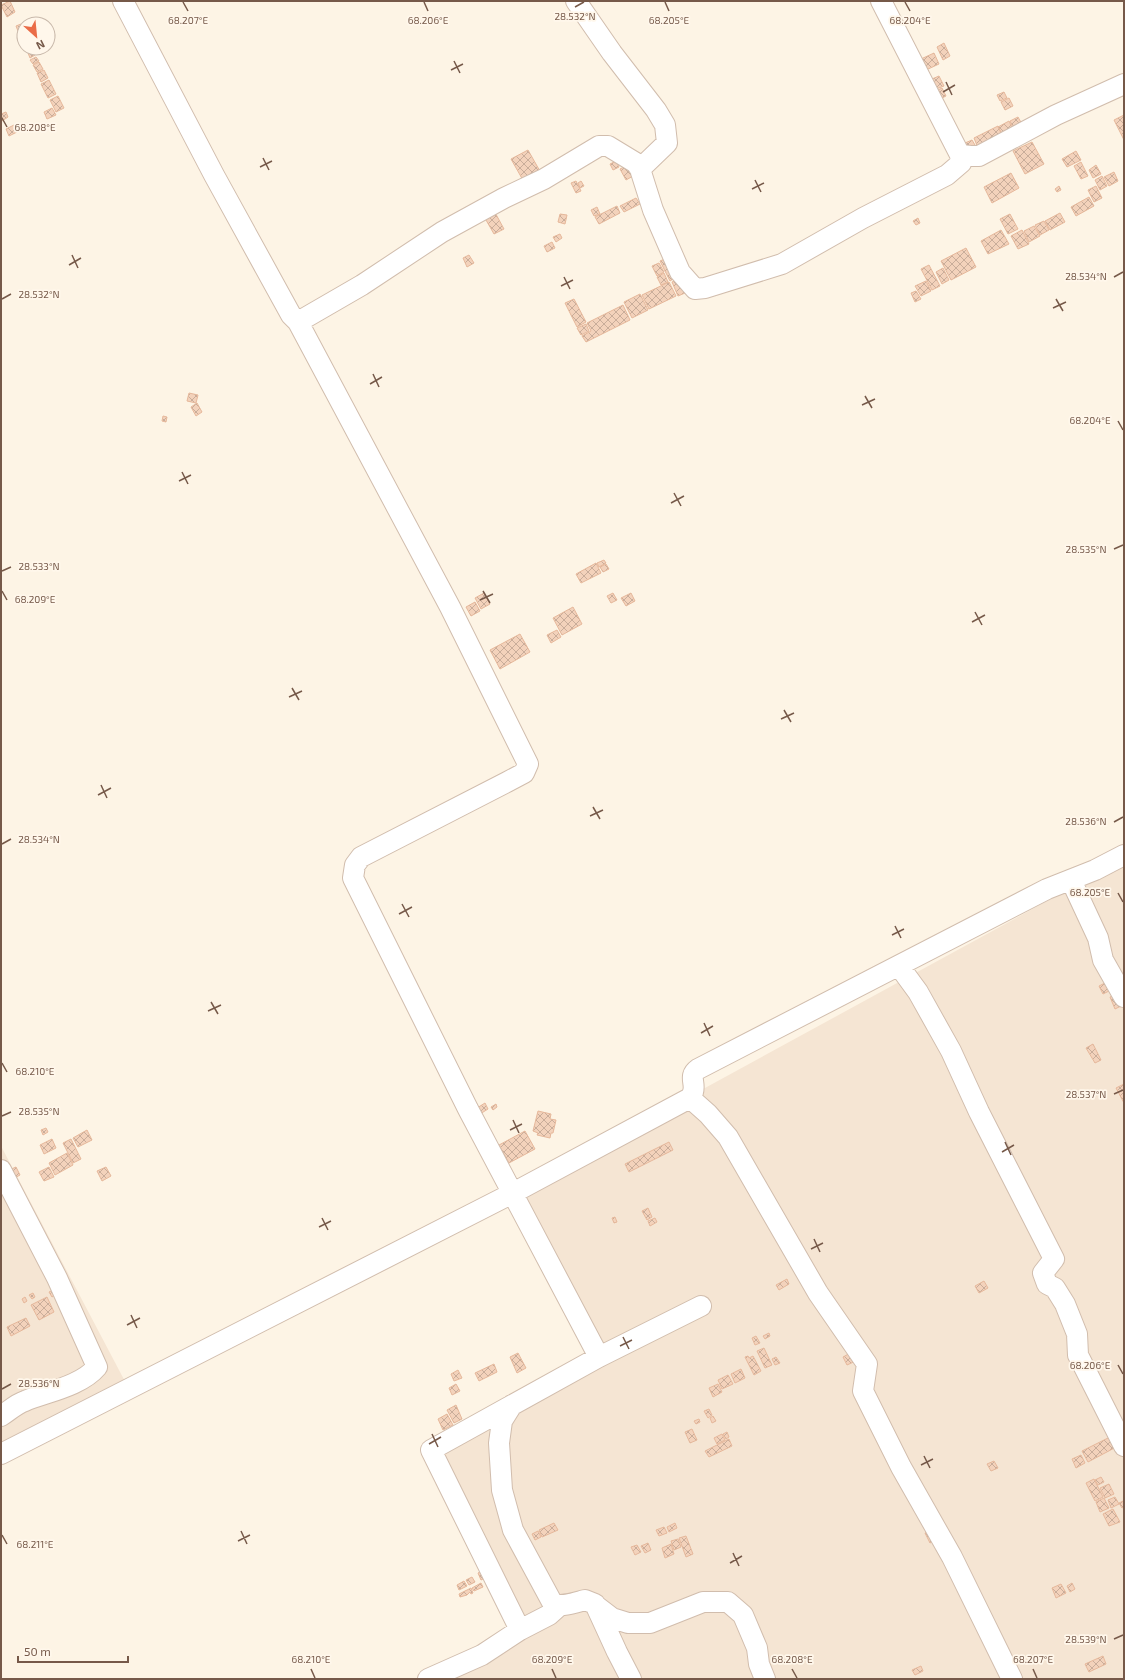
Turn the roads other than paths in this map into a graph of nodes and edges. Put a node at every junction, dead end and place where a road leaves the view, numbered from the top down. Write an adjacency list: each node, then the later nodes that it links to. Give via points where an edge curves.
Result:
1 (123, 1): 7 (street, via 290,315)
2 (576, 1): 6 (street, via 665,125 667,143)
3 (881, 1): 5 (street)
4 (1124, 84): 5 (street, via 1056,115 979,156)
5 (960, 155): 6 (street, via 961,163 947,175 863,218 782,264 705,288 694,289 680,272 652,210)
6 (640, 169): 7 (street, via 636,163 608,146 599,146 544,179 442,232 362,285)
7 (298, 322): 14 (street, via 450,607 528,764 524,773 361,856 355,865 353,878)
8 (1124, 856): 9 (street)
9 (1071, 880): 10 (street, via 1048,889); 11 (street, via 1098,938 1103,960)
10 (899, 966): 12 (street, via 698,1069 694,1072); 19 (street, via 918,992 951,1051 1052,1254 1054,1259 1042,1273 1047,1284 1055,1288 1065,1304 1077,1334 1078,1355)
11 (1124, 997)
12 (692, 1089): 14 (street); 27 (street, via 708,1114 728,1137 818,1293 867,1364 863,1391 901,1467 952,1557)
13 (1, 1170): 18 (street, via 58,1278 97,1367 65,1387 24,1401)
14 (511, 1194): 16 (street); 20 (street)
15 (701, 1306): 16 (street)
16 (599, 1357): 17 (street)
17 (512, 1405): 22 (street, via 502,1421 499,1443 502,1490 513,1530 540,1583 553,1604); 23 (street, via 432,1450)
18 (1, 1416)
19 (1124, 1446)
20 (1, 1454)
21 (595, 1604): 22 (street, via 585,1600); 25 (street); 26 (street, via 612,1618 628,1623 650,1623 703,1602 728,1602 743,1615 757,1648 759,1664)
22 (559, 1606): 23 (street, via 549,1615)
23 (520, 1630): 24 (street, via 482,1654)
24 (428, 1679)
25 (631, 1679)
26 (766, 1679)
27 (1012, 1679)

